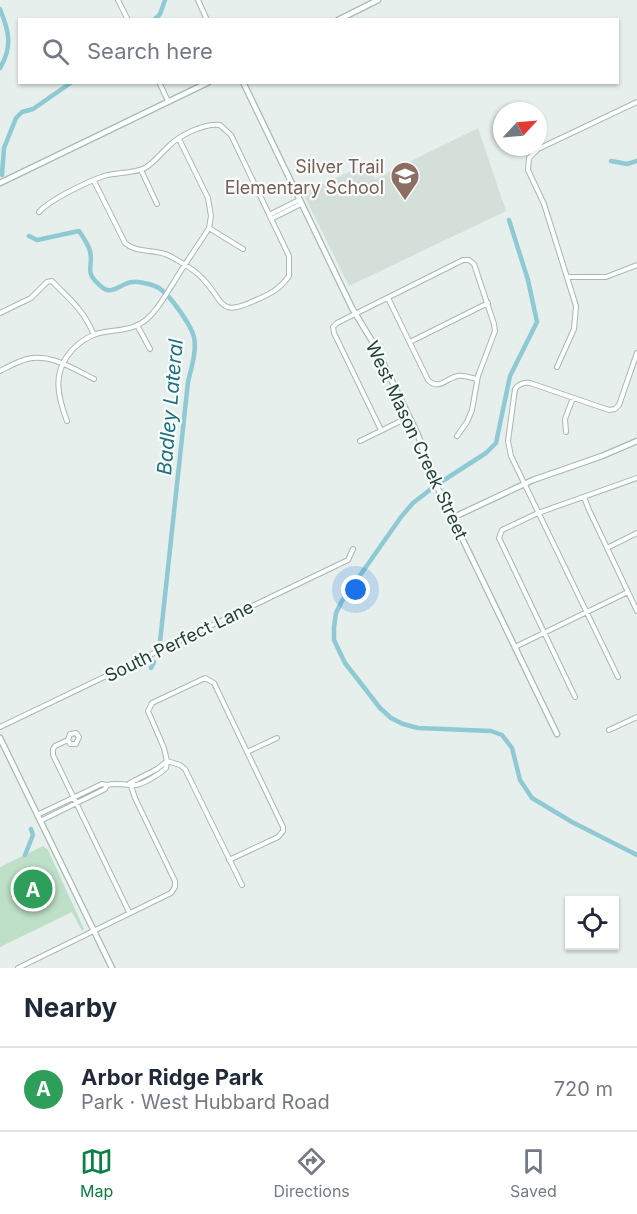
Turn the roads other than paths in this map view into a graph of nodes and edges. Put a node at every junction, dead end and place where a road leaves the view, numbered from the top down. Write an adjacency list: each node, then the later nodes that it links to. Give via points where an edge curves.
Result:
1 (118, 0): 4 (street)
2 (198, 0): 5 (street)
3 (378, 0): 6 (street)
4 (127, 18)
5 (206, 18)
6 (342, 18)
7 (160, 84): 10 (street)
8 (205, 84): 10 (street)
9 (244, 84): 16 (street, West Mason Creek Street)
10 (168, 101): 15 (street)
11 (637, 102): 24 (street, via 538,149 529,158 528,170 544,204)
12 (179, 139): 13 (street); 19 (street, via 207,126 220,125 231,135); 20 (street, via 210,205)
13 (141, 170): 14 (street); 17 (street)
14 (94, 181): 18 (street, via 47,203); 22 (street, via 125,243 134,249 165,254)
15 (0, 183)
16 (300, 202): 19 (street); 28 (street, West Mason Creek Street)
17 (158, 204)
18 (39, 212)
19 (270, 217): 22 (street, via 289,256 289,276 278,290 240,308 231,308 219,301 203,278)
20 (208, 228): 21 (street); 22 (street)
21 (243, 249)
22 (185, 265): 29 (street, via 164,298)
23 (637, 265): 24 (street, via 606,277)
24 (567, 277): 35 (street, via 576,320)
25 (388, 298): 26 (street, via 470,260); 28 (street); 31 (street)
26 (488, 303): 31 (street); 39 (street, via 495,331)
27 (0, 313): 30 (street, via 31,298 52,281 77,305)
28 (356, 314): 41 (street, West Mason Creek Street); 43 (street, via 337,323 334,333)
29 (137, 325): 30 (street, via 123,331); 32 (street)
30 (94, 334): 34 (street, via 77,345)
31 (410, 342): 39 (street, via 433,385 460,375)
32 (150, 349)
33 (637, 353): 36 (street)
34 (62, 364): 37 (street, via 42,357 26,359); 38 (street); 42 (street, via 58,389)
35 (556, 367)
36 (635, 367): 40 (street, via 615,409)
37 (0, 371)
38 (94, 379)
39 (477, 379): 45 (street, via 472,410)
40 (573, 398): 44 (street, via 565,419); 49 (street, via 530,382 515,389 508,441)
41 (409, 417): 43 (street); 52 (street, West Mason Creek Street)
42 (67, 421)
43 (381, 430): 46 (street)
44 (566, 432)
45 (457, 436)
46 (360, 441)
47 (637, 441): 49 (street)
48 (637, 478): 50 (street)
49 (524, 484): 51 (street); 52 (street)
50 (584, 497): 51 (street); 54 (street)
51 (538, 513): 58 (street); 59 (street, via 502,530 499,538)
52 (452, 518): 60 (street, West Mason Creek Street)
53 (637, 533): 54 (street)
54 (607, 548): 56 (street)
55 (353, 549): 64 (street, South Perfect Lane, via 348,560)
56 (628, 592): 57 (street); 58 (street)
57 (637, 610)
58 (586, 612): 59 (street); 61 (street)
59 (544, 633): 60 (street); 62 (street)
60 (515, 647): 66 (street, West Mason Creek Street)
61 (618, 677)
62 (575, 697)
63 (637, 717): 65 (street)
64 (0, 727)
65 (609, 730)
66 (557, 734)
67 (0, 738): 76 (street)
68 (277, 738): 70 (street)
69 (68, 740): 74 (street, via 55,746 53,755)
70 (247, 752): 71 (street, via 208,678 148,708); 78 (street, via 283,831)
71 (166, 761): 72 (street, via 161,773 136,785); 78 (street, via 185,769)
72 (130, 783): 73 (street); 80 (street, via 175,888)
73 (107, 785): 74 (street); 75 (street)
74 (74, 797): 75 (street); 76 (street)
75 (77, 803): 77 (street); 80 (street)
76 (37, 815): 77 (street)
77 (40, 821): 81 (street)
78 (229, 860): 79 (street)
79 (242, 885)
80 (129, 912): 81 (street)
81 (94, 930): 82 (street); 83 (street)
82 (18, 968)
83 (112, 968)

